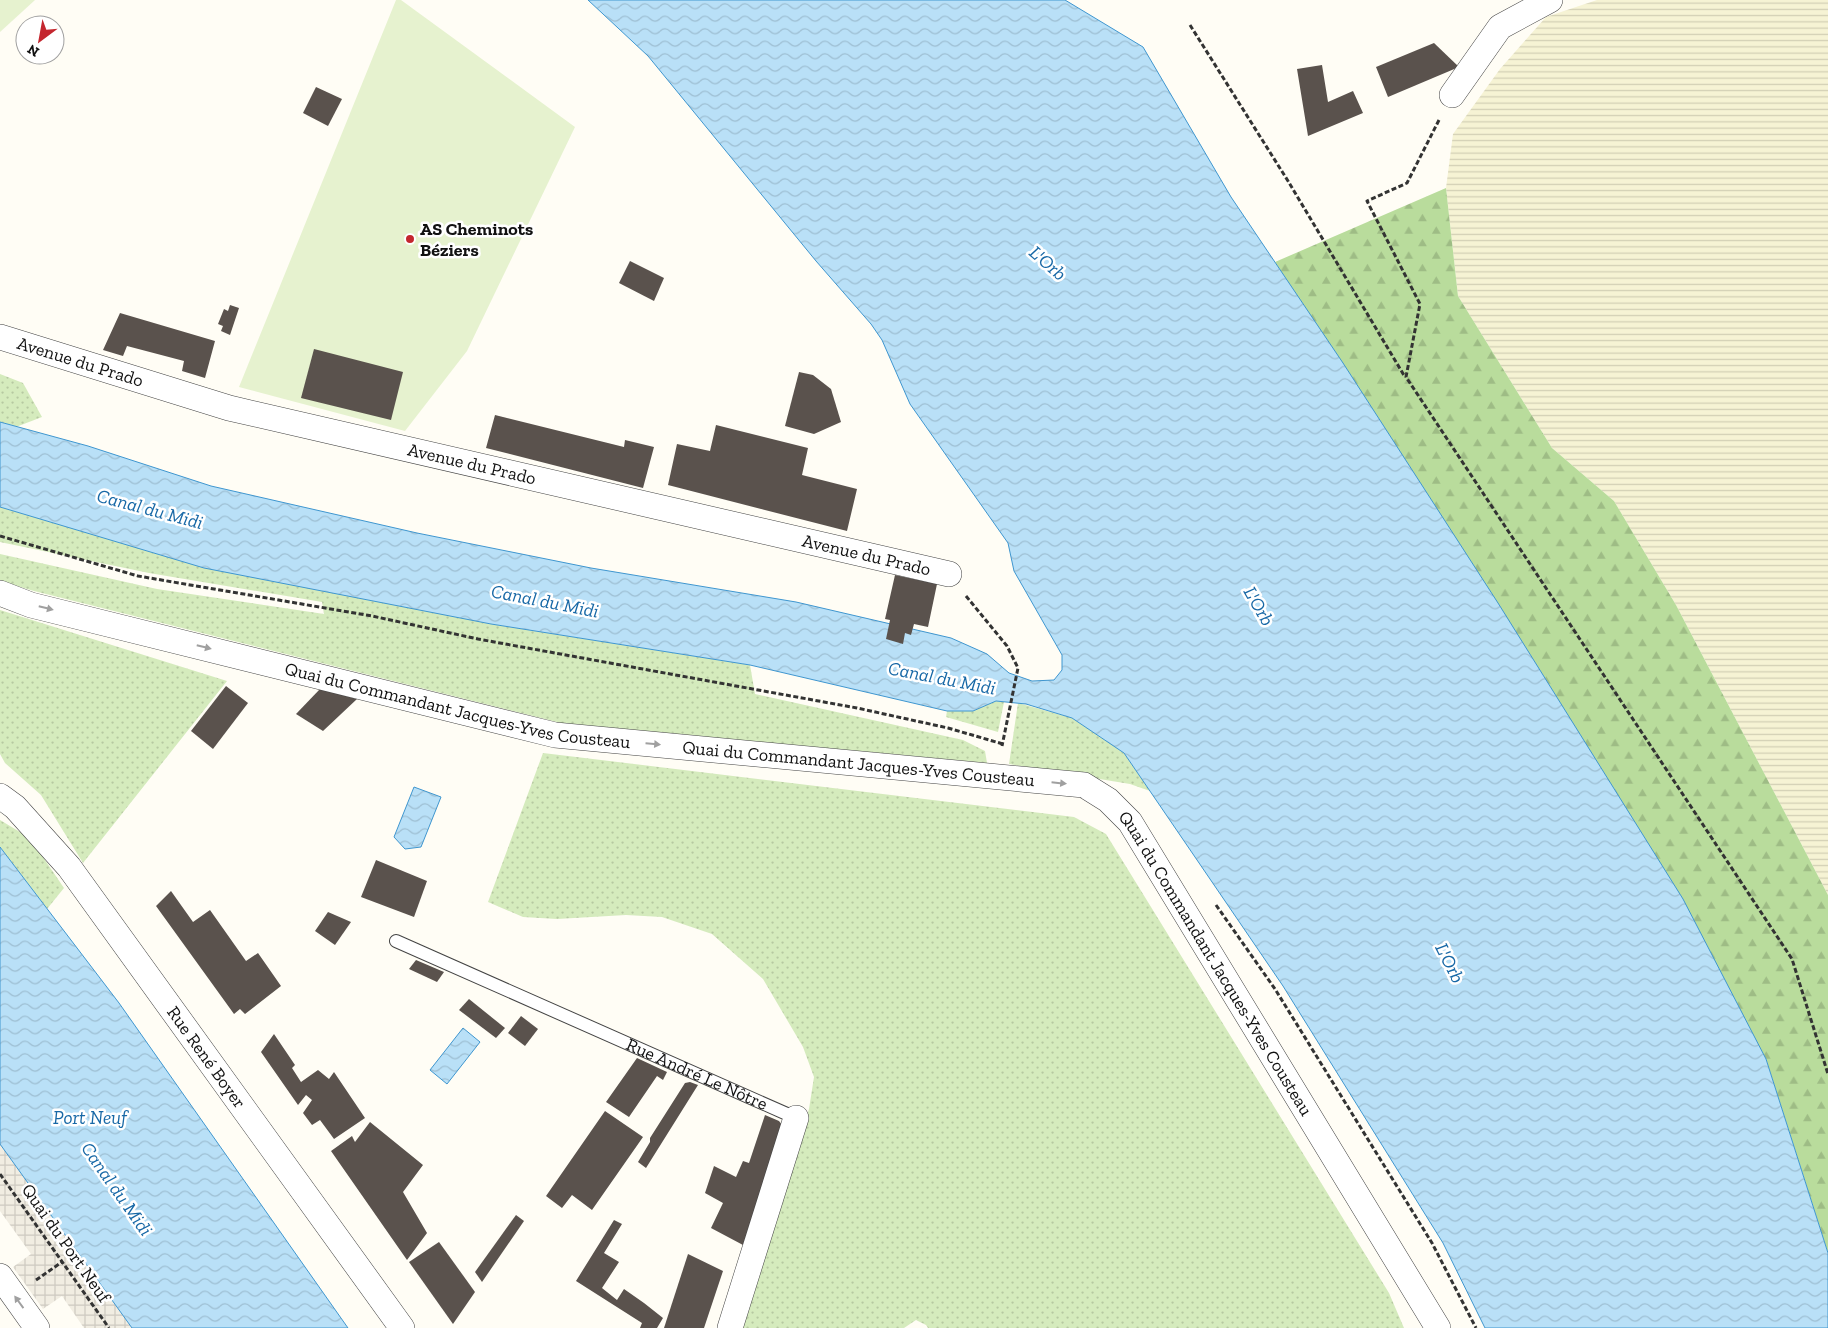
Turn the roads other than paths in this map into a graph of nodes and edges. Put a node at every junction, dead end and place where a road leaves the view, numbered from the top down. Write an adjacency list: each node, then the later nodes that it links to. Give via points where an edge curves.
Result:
1 (1550, 0): 2 (street, via 1500,27)
2 (1452, 94)
3 (0, 337): 4 (street, Avenue du Prado, via 229,408)
4 (949, 574)
5 (0, 594): 13 (street, Quai du Commandant Jacques-Yves Cousteau, one-way to 13, via 31,605 555,735 1084,785 1108,800 1130,822)
6 (0, 796): 11 (street, Rue René Boyer, via 15,807 69,867)
7 (396, 941): 8 (lane, Rue André Le Nôtre)
8 (796, 1118): 12 (street, Rue André Le Nôtre)
9 (0, 1276): 10 (street, one-way to 9)
10 (37, 1328)
11 (402, 1328)
12 (730, 1328)
13 (1438, 1328)

